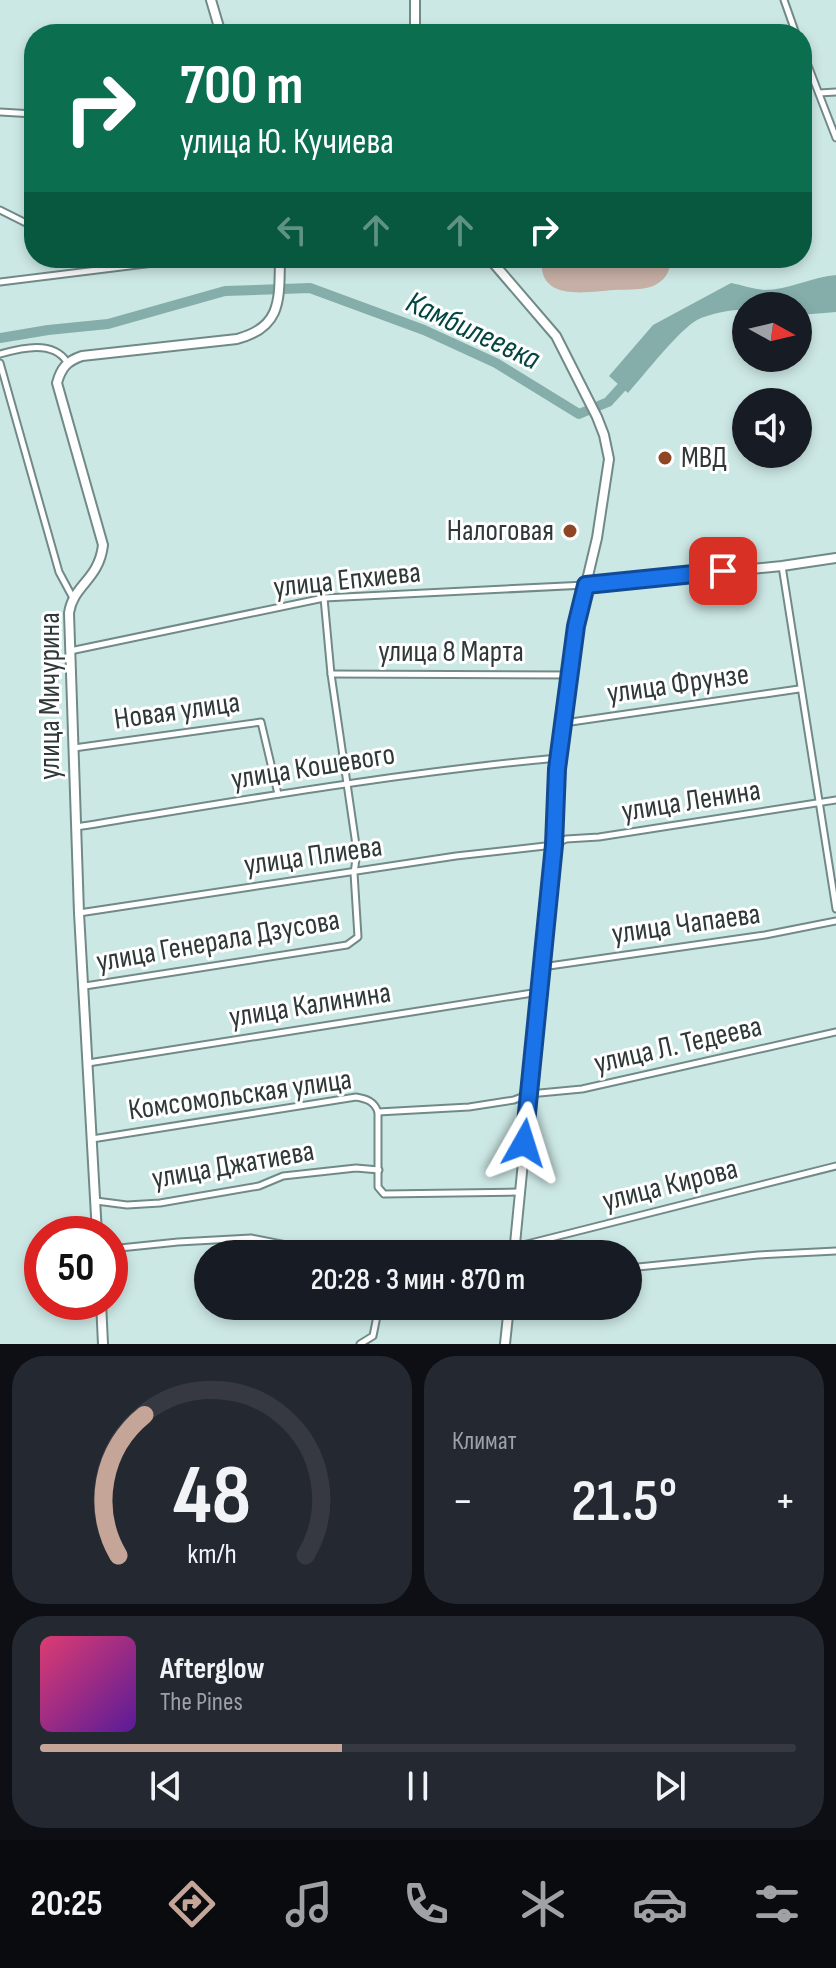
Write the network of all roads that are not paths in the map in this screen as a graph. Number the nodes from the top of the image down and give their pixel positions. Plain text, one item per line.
1 (211, 0) edge
2 (415, 0) edge
3 (784, 0) edge
4 (218, 24) edge
5 (415, 24) edge
6 (792, 24) edge
7 (812, 75) edge
8 (836, 92) edge
9 (819, 93) junction
10 (0, 112) edge
11 (24, 113) edge
12 (836, 138) edge
13 (0, 210) edge
14 (24, 222) edge
15 (113, 268) edge
16 (280, 268) edge
17 (498, 268) edge
18 (0, 282) edge
19 (0, 354) edge
20 (67, 362) junction
21 (0, 363) edge
22 (836, 558) edge
23 (782, 566) junction
24 (586, 585) junction
25 (73, 598) junction
26 (324, 598) junction
27 (69, 651) junction
28 (331, 674) junction
29 (570, 675) junction
30 (799, 689) junction
31 (564, 723) junction
32 (73, 748) junction
33 (558, 758) junction
34 (348, 782) junction
35 (278, 794) junction
36 (836, 800) edge
37 (818, 803) junction
38 (76, 827) junction
39 (554, 845) junction
40 (354, 873) junction
41 (836, 909) edge
42 (79, 913) junction
43 (836, 921) edge
44 (542, 967) junction
45 (85, 986) junction
46 (539, 992) junction
47 (836, 1032) edge
48 (88, 1063) junction
49 (529, 1094) junction
50 (378, 1112) junction
51 (92, 1139) junction
52 (836, 1166) edge
53 (379, 1170) junction
54 (519, 1192) junction
55 (96, 1201) junction
56 (96, 1216) edge
57 (225, 1240) edge
58 (261, 1240) edge
59 (515, 1240) edge
60 (556, 1240) edge
61 (194, 1242) edge
62 (128, 1248) edge
63 (836, 1251) edge
64 (642, 1266) edge
65 (102, 1320) edge
66 (376, 1320) edge
67 (508, 1320) edge
68 (103, 1344) edge
69 (360, 1344) edge
70 (505, 1344) edge

1 - 4 street
2 - 5 street
3 - 6 street
7 - 9 street
8 - 9 street
9 - 12 street
10 - 11 street
13 - 14 street
15 - 18 street
16 - 20 street
17 - 24 street
19 - 20 street
20 - 25 street, улица Мичурина
21 - 25 street
22 - 23 street
23 - 24 street
23 - 30 street
24 - 26 street, улица Епхиева
24 - 29 street
25 - 27 street, улица Мичурина
26 - 27 street, улица Епхиева
26 - 28 street
27 - 32 street, улица Мичурина
28 - 29 street, улица 8 Марта
28 - 34 street
29 - 31 street
30 - 31 street, улица Фрунзе
30 - 37 street
31 - 33 street
32 - 35 street, Новая улица
32 - 38 street, улица Мичурина
33 - 34 street, улица Кошевого
33 - 39 street
34 - 35 street, улица Кошевого
34 - 40 street
35 - 38 street, улица Кошевого
36 - 37 street, улица Ленина
37 - 39 street, улица Ленина
37 - 41 street
38 - 42 street, улица Мичурина
39 - 40 street, улица Плиева
39 - 44 street
40 - 42 street, улица Плиева
40 - 45 street, улица Генерала Дзусова
42 - 45 street, улица Мичурина
43 - 44 street, улица Чапаева
44 - 46 street
45 - 48 street, улица Мичурина
46 - 48 street, улица Калинина
46 - 49 street
47 - 49 street, улица Л. Тедеева
48 - 51 street, улица Мичурина
49 - 50 street, Комсомольская улица
49 - 54 street
50 - 51 street, Комсомольская улица
50 - 53 street
51 - 55 street, улица Мичурина
52 - 60 street, улица Кирова
53 - 54 street
53 - 55 street, улица Джатиева
54 - 59 street
55 - 56 street, улица Мичурина
57 - 58 street
61 - 62 street
63 - 64 street
65 - 68 street
66 - 69 street
67 - 70 street

